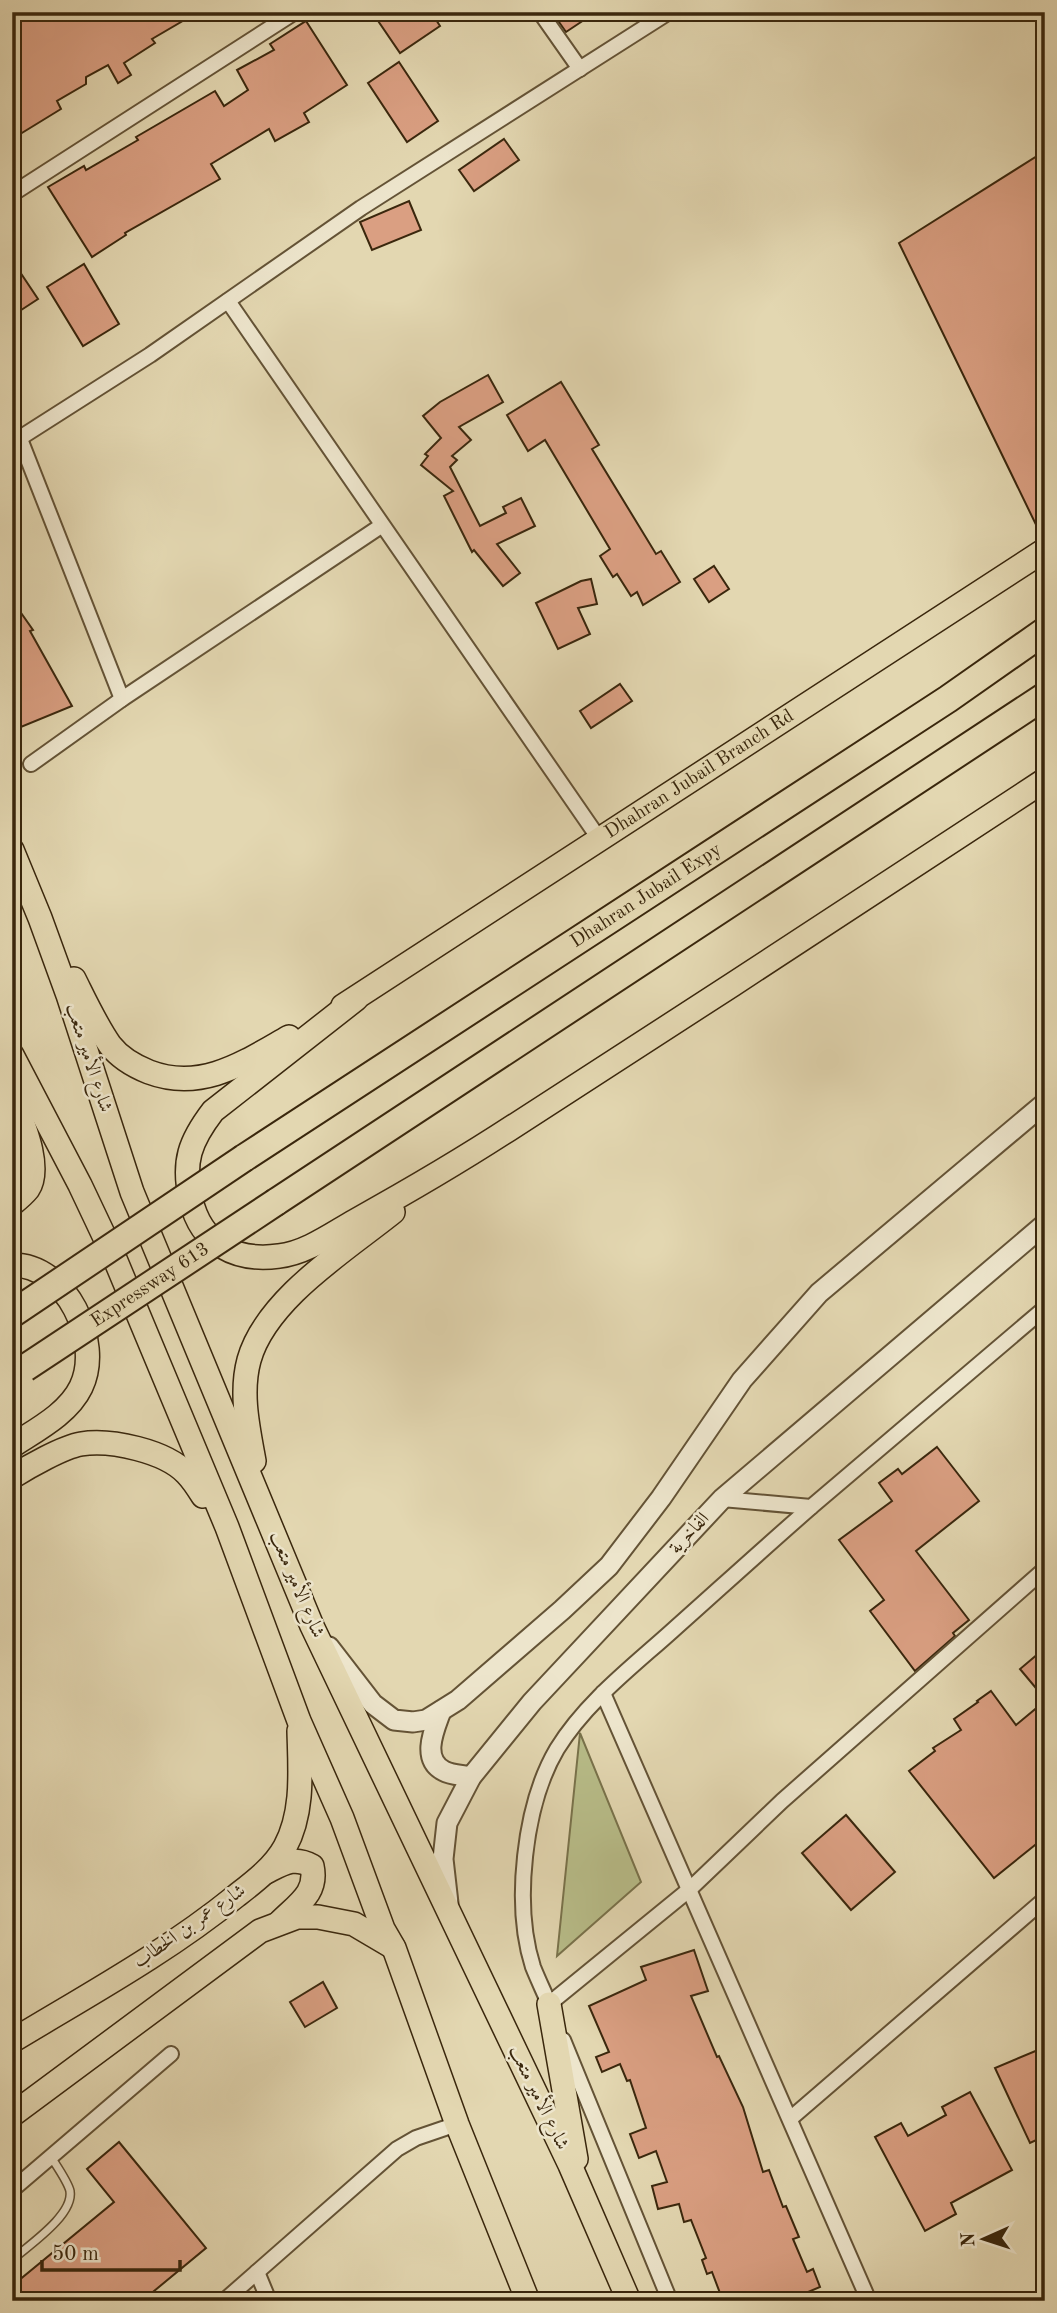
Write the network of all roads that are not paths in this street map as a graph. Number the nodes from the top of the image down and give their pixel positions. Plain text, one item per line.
1 (295, 12) edge
2 (540, 12) edge
3 (669, 12) edge
4 (580, 69) junction
5 (12, 194) edge
6 (228, 301) junction
7 (16, 441) edge
8 (381, 526) junction
9 (1045, 550) edge
10 (1045, 631) edge
11 (1045, 696) edge
12 (122, 699) junction
13 (31, 764) dead end
14 (1045, 780) edge
15 (600, 840) junction
16 (12, 850) edge
17 (40, 918) junction
18 (356, 999) junction
19 (12, 1055) edge
20 (12, 1094) edge
21 (1045, 1103) edge
22 (445, 1171) junction
23 (12, 1204) edge
24 (1045, 1224) edge
25 (12, 1265) edge
26 (1045, 1308) edge
27 (12, 1314) edge
28 (19, 1372) edge
29 (12, 1446) edge
30 (12, 1477) edge
31 (722, 1499) junction
32 (263, 1505) junction
33 (811, 1507) junction
34 (227, 1527) junction
35 (1045, 1569) edge
36 (312, 1626) junction
37 (603, 1693) junction
38 (441, 1711) junction
39 (299, 1721) junction
40 (471, 1777) junction
41 (264, 1873) junction
42 (690, 1889) junction
43 (1045, 1899) edge
44 (449, 1914) junction
45 (280, 1922) junction
46 (394, 1948) junction
47 (549, 2004) junction
48 (12, 2041) edge
49 (171, 2054) dead end
50 (12, 2115) edge
51 (790, 2119) junction
52 (457, 2124) junction
53 (51, 2157) junction
54 (12, 2190) edge
55 (582, 2193) junction
56 (12, 2260) edge
57 (257, 2272) junction
58 (224, 2301) edge
59 (269, 2301) edge
60 (528, 2301) edge
61 (629, 2301) edge
62 (670, 2301) edge
63 (869, 2301) edge

1 - 5 street
2 - 4 street
3 - 4 street
4 - 6 street
6 - 7 street
6 - 8 street
7 - 12 street
8 - 12 street
8 - 15 street
9 - 15 main road, Dhahran Jubail Branch Rd
10 - 27 highway, Dhahran Jubail Expy, bridge
11 - 28 highway, Expressway 613, bridge
12 - 13 street
14 - 22 main road
15 - 18 main road, Dhahran Jubail Branch Rd
16 - 17 main road, شارع الأمير متعب
17 - 18 main road
17 - 32 main road, شارع الأمير متعب
18 - 22 main road
19 - 34 main road
20 - 23 main road
21 - 38 street
22 - 32 main road
24 - 31 street, الفاخرية
25 - 29 main road
26 - 33 street
30 - 34 main road
31 - 33 street
31 - 40 street, الفاخرية
32 - 36 main road, شارع الأمير متعب
33 - 37 street
34 - 39 main road
35 - 42 street
36 - 38 street
36 - 44 main road, شارع الأمير متعب
37 - 42 street
37 - 47 street
38 - 40 street
39 - 41 main road, شارع عمر بن الخطاب
39 - 46 main road
40 - 44 street, الفاخرية
41 - 45 main road
41 - 48 main road, شارع عمر بن الخطاب
42 - 47 street
42 - 51 street
43 - 51 street
44 - 55 main road, شارع الأمير متعب
45 - 46 main road
45 - 50 main road
46 - 52 main road
47 - 55 main road
47 - 62 street
49 - 53 street
51 - 63 street
52 - 57 street
52 - 60 main road
53 - 54 street
53 - 56 lane
55 - 61 main road, شارع الأمير متعب
57 - 58 street
57 - 59 street

